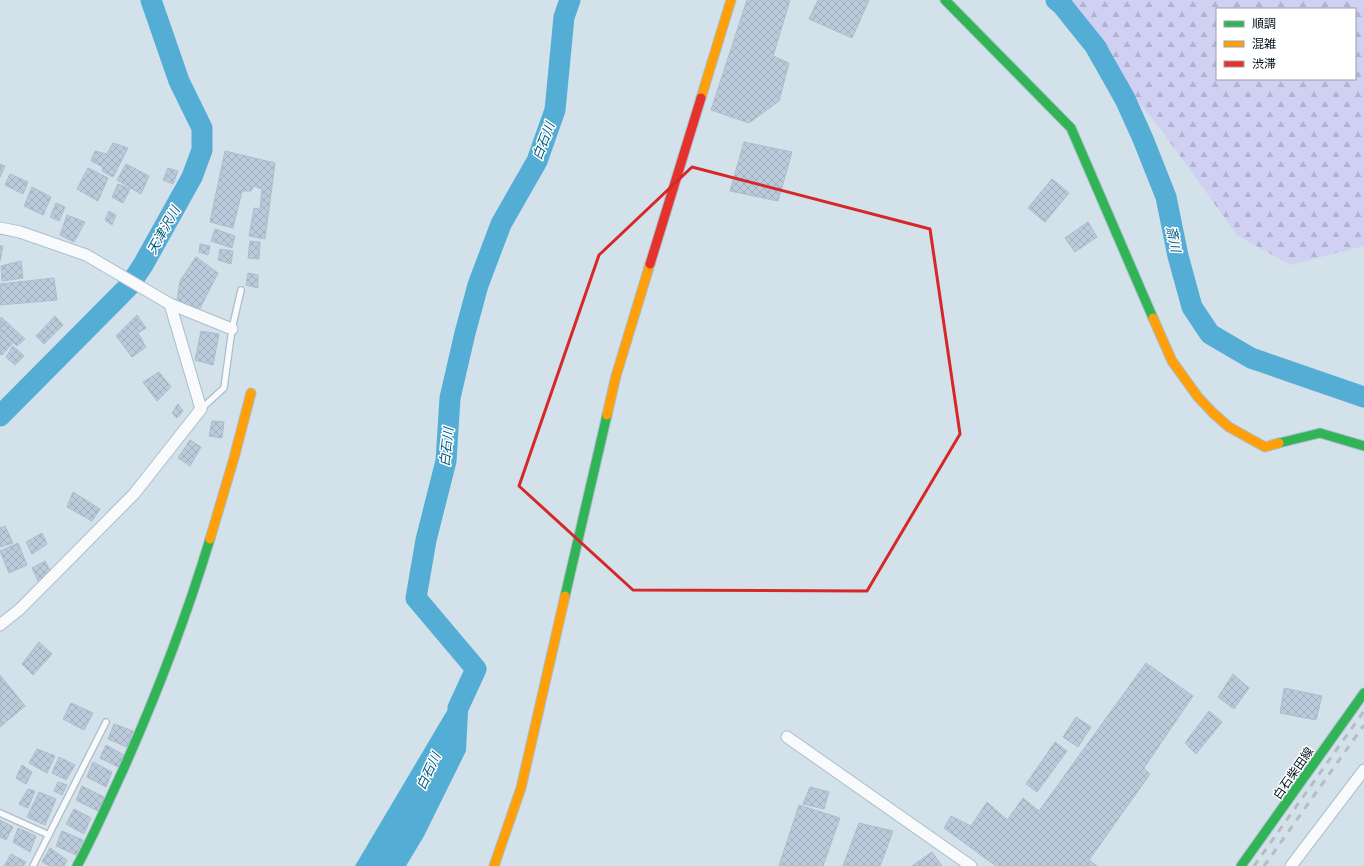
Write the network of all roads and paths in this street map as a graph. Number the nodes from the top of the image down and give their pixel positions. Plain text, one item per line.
1 (731, 0) edge
2 (945, 0) edge
3 (0, 228) edge
4 (241, 290) dead end
5 (170, 304) junction
6 (232, 329) junction
7 (251, 393) dead end
8 (201, 409) junction
9 (1364, 446) edge
10 (0, 625) edge
11 (1364, 693) edge
12 (106, 722) dead end
13 (787, 738) dead end
14 (1364, 770) edge
15 (0, 813) edge
16 (48, 835) junction
17 (33, 866) edge
18 (77, 866) edge
19 (494, 866) edge
20 (971, 866) edge
21 (1241, 866) edge
22 (1291, 866) edge

1 - 19 street
2 - 9 street
3 - 5 street
4 - 6 lane
5 - 6 street
5 - 8 street
6 - 8 lane
7 - 18 street
8 - 10 street
11 - 21 street, 白石柴田線
12 - 16 lane
13 - 20 street
14 - 22 street
15 - 16 lane
16 - 17 lane

